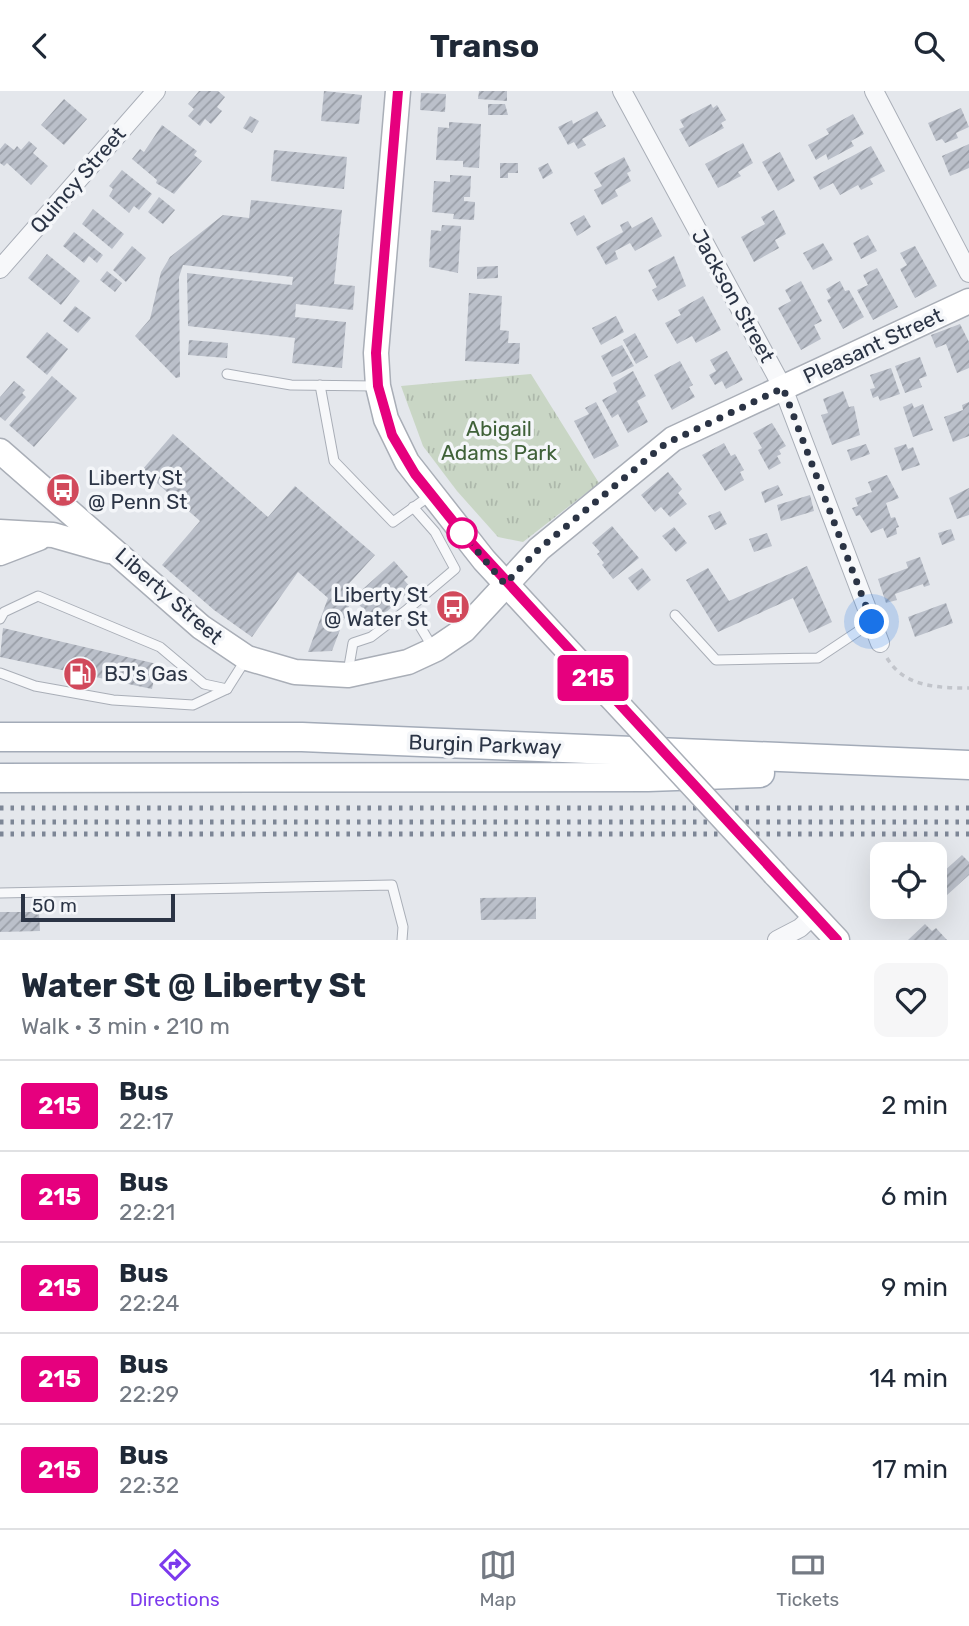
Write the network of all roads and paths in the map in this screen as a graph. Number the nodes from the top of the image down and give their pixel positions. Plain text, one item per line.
1 (156, 91) edge
2 (398, 91) edge
3 (622, 91) edge
4 (874, 91) edge
5 (0, 269) edge
6 (969, 272) edge
7 (969, 301) edge
8 (227, 374) dead end
9 (320, 385) junction
10 (378, 386) junction
11 (783, 388) junction
12 (0, 451) edge
13 (422, 501) junction
14 (0, 532) edge
15 (53, 535) junction
16 (0, 552) edge
17 (131, 564) junction
18 (505, 584) junction
19 (409, 608) junction
20 (675, 615) dead end
21 (0, 619) edge
22 (872, 622) junction
23 (880, 643) joint
24 (434, 650) junction
25 (247, 658) junction
26 (0, 673) edge
27 (348, 675) junction
28 (969, 688) edge
29 (227, 689) junction
30 (0, 720) edge
31 (0, 737) edge
32 (86, 737) junction
33 (969, 766) edge
34 (0, 778) edge
35 (0, 893) edge
36 (814, 915) junction
37 (402, 940) edge
38 (777, 940) edge
39 (837, 940) edge

1 - 5 street, Quincy Street
2 - 10 main road
3 - 11 street, Jackson Street
4 - 6 street
7 - 11 main road, Pleasant Street
8 - 9 lane
9 - 10 lane
9 - 13 lane
10 - 13 main road
11 - 18 main road, Pleasant Street
11 - 22 street, Jackson Street
12 - 17 main road, Liberty Street
13 - 18 main road
13 - 19 lane
14 - 15 main road
15 - 16 main road
15 - 17 main road
17 - 25 main road, Liberty Street
18 - 24 main road, Liberty Street
18 - 36 main road, bridge
19 - 24 lane
19 - 27 lane
20 - 22 lane
21 - 29 lane
22 - 23 street, Jackson Street
23 - 28 path
24 - 27 main road, Liberty Street
25 - 27 main road, Liberty Street
25 - 29 lane
26 - 29 lane
30 - 32 main road
31 - 32 main road, Burgin Parkway
32 - 33 main road, Burgin Parkway
33 - 34 main road, Burgin Parkway
35 - 37 lane
36 - 38 street
36 - 39 main road

